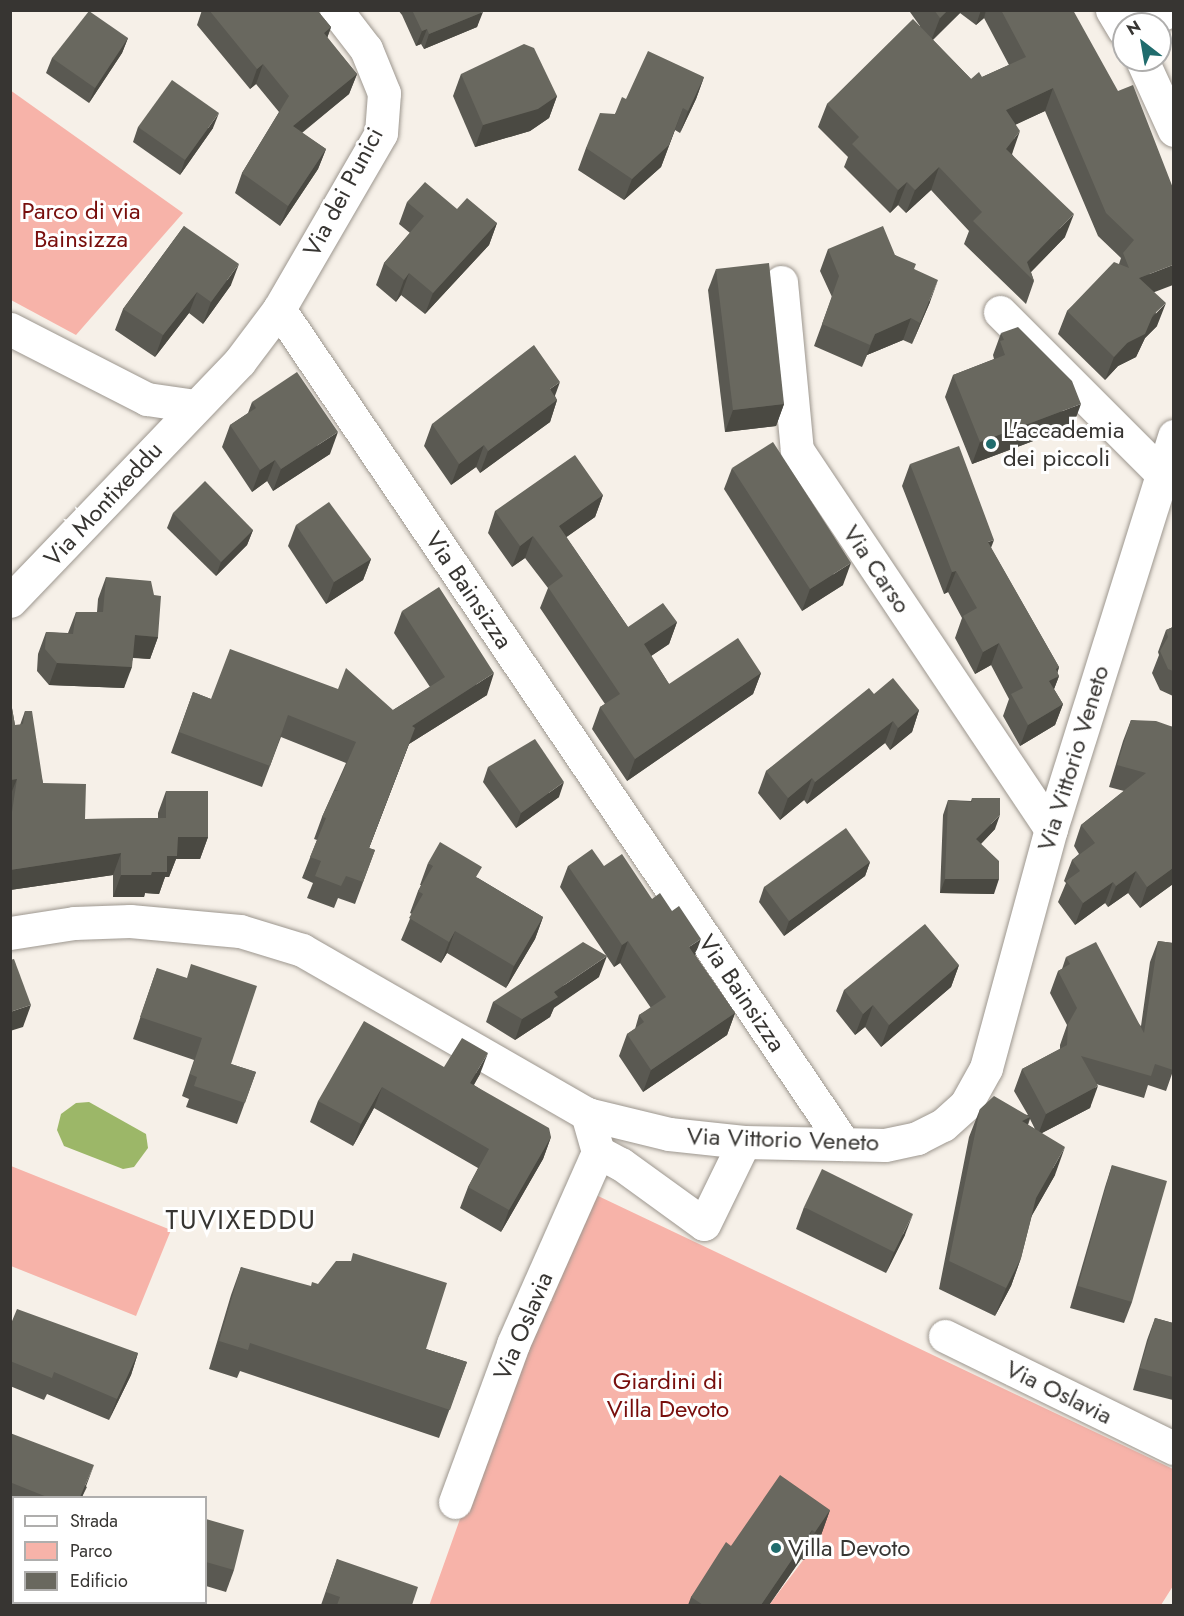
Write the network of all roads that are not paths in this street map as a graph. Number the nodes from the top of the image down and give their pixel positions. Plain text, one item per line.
1 (336, 10) edge
2 (1147, 72) edge
3 (1173, 130) edge
4 (781, 282) dead end
5 (279, 309) junction
6 (1000, 312) dead end
7 (10, 329) edge
8 (195, 406) junction
9 (1173, 436) edge
10 (1162, 474) junction
11 (10, 602) edge
12 (1051, 829) junction
13 (10, 933) edge
14 (587, 1114) junction
15 (744, 1142) junction
16 (844, 1144) junction
17 (598, 1152) junction
18 (945, 1336) dead end
19 (1173, 1448) edge
20 (455, 1502) dead end

1 - 5 street, Via dei Punici
2 - 3 street
4 - 12 street, Via Carso
5 - 8 street
5 - 16 street, Via Bainsizza
6 - 10 street
7 - 8 street
8 - 11 street, Via Montixeddu
9 - 10 street, Via Vittorio Veneto
10 - 12 street, Via Vittorio Veneto
12 - 16 street, Via Vittorio Veneto
13 - 14 street, Via Vittorio Veneto
14 - 15 street, Via Vittorio Veneto
14 - 17 street
15 - 16 street, Via Vittorio Veneto
15 - 17 street
17 - 20 street, Via Oslavia
18 - 19 street, Via Oslavia

